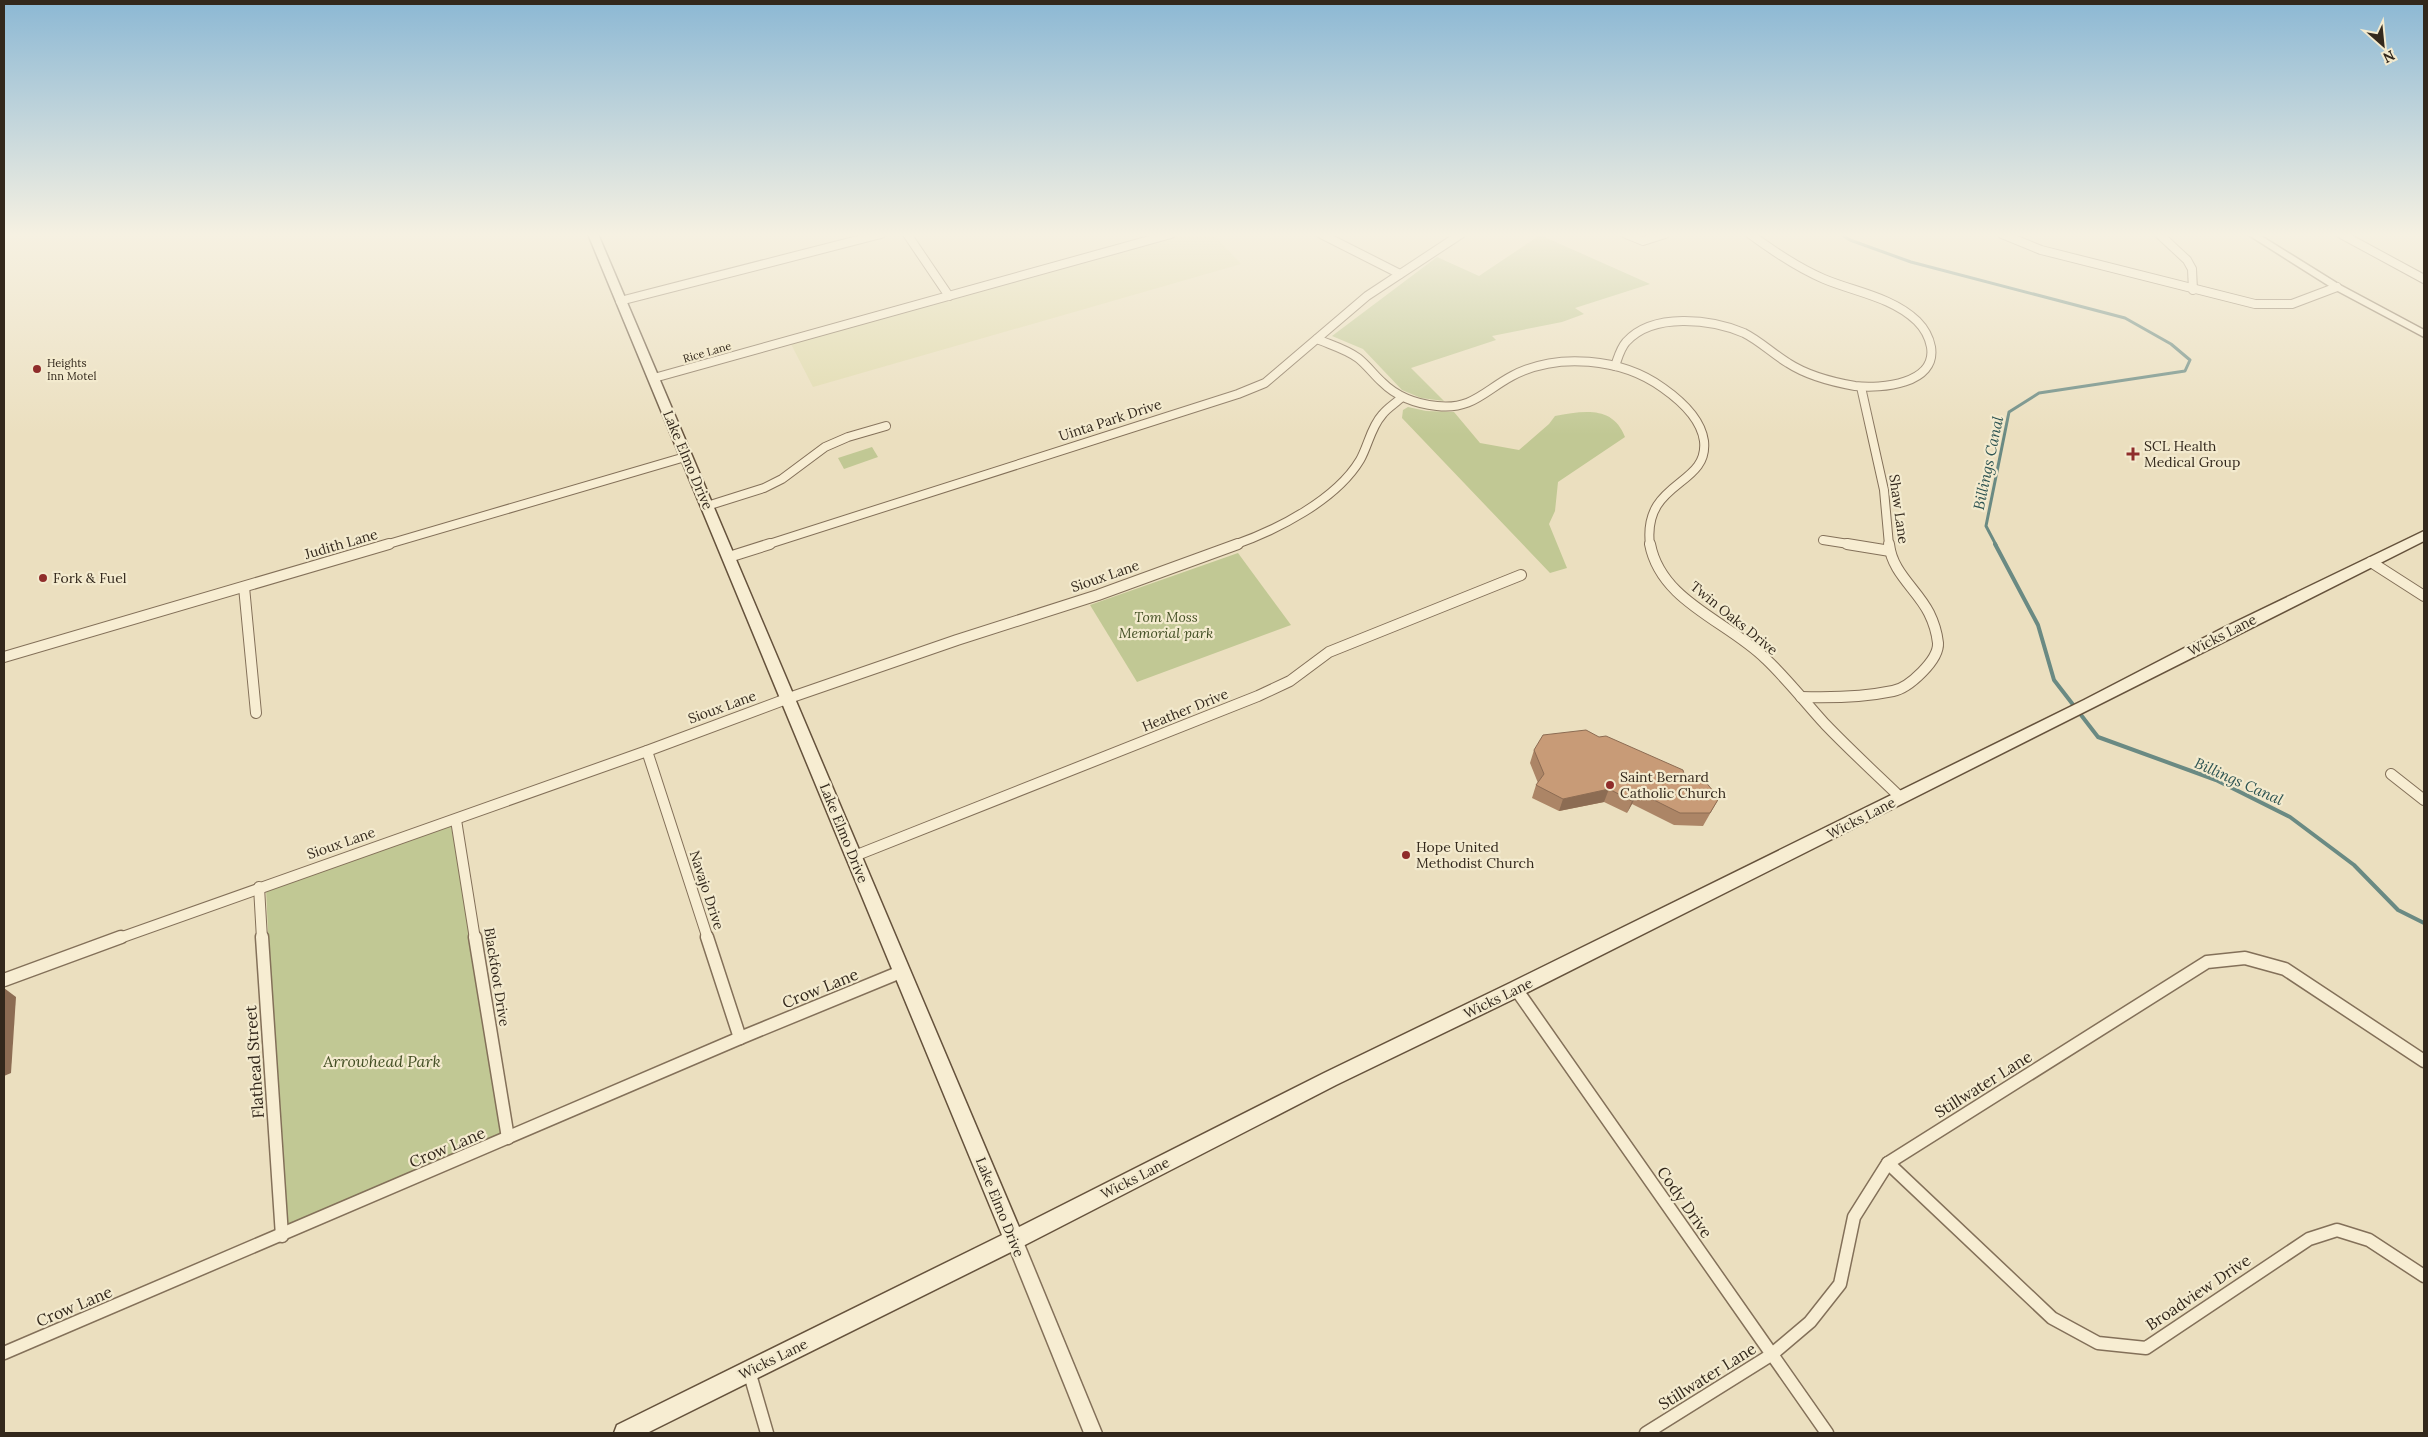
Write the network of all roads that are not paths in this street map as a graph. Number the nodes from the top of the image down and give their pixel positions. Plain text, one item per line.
1 (620, 301) edge
2 (931, 301) edge
3 (1361, 301) edge
4 (1884, 301) edge
5 (2243, 301) edge
6 (2300, 301) edge
7 (2363, 301) edge
8 (2424, 334) edge
9 (1317, 339) junction
10 (1615, 366) junction
11 (654, 378) junction
12 (1861, 387) junction
13 (1402, 397) junction
14 (886, 426) dead end
15 (685, 457) junction
16 (707, 506) junction
17 (2424, 536) edge
18 (1823, 540) dead end
19 (1890, 551) junction
20 (729, 557) junction
21 (2371, 562) junction
22 (1521, 575) dead end
23 (244, 587) junction
24 (2424, 596) edge
25 (4, 657) edge
26 (1801, 697) junction
27 (789, 698) junction
28 (256, 713) dead end
29 (647, 751) junction
30 (2391, 774) dead end
31 (1901, 798) junction
32 (2424, 800) edge
33 (456, 820) junction
34 (852, 857) junction
35 (259, 887) junction
36 (903, 971) junction
37 (4, 980) edge
38 (1516, 989) junction
39 (740, 1038) junction
40 (2424, 1061) edge
41 (508, 1138) junction
42 (1888, 1163) junction
43 (282, 1236) junction
44 (1014, 1240) junction
45 (2424, 1276) edge
46 (4, 1353) edge
47 (1771, 1355) junction
48 (749, 1371) junction
49 (625, 1433) edge
50 (767, 1433) edge
51 (1093, 1433) edge
52 (1646, 1433) edge
53 (1827, 1433) edge

1 - 11 main road, Lake Elmo Drive
2 - 11 street, Rice Lane
3 - 9 street, Uinta Park Drive
4 - 12 street
5 - 6 street
7 - 8 street
9 - 13 street, Twin Oaks Drive
9 - 20 street, Uinta Park Drive
10 - 12 street
10 - 13 street, Twin Oaks Drive
10 - 26 street, Twin Oaks Drive
11 - 15 main road, Lake Elmo Drive
12 - 19 street, Shaw Lane
13 - 27 street, Sioux Lane
14 - 16 street
15 - 16 main road, Lake Elmo Drive
15 - 23 street, Judith Lane
16 - 20 main road, Lake Elmo Drive
17 - 21 main road, Wicks Lane
18 - 19 street
19 - 26 street, Shaw Lane
20 - 27 main road, Lake Elmo Drive
21 - 24 street
21 - 31 main road, Wicks Lane
22 - 34 street, Heather Drive
23 - 25 street, Judith Lane
23 - 28 street
26 - 31 street, Twin Oaks Drive
27 - 29 street, Sioux Lane
27 - 34 main road, Lake Elmo Drive
29 - 33 street, Sioux Lane
29 - 39 street, Navajo Drive
30 - 32 street
31 - 38 main road, Wicks Lane
33 - 35 street, Sioux Lane
33 - 41 street, Blackfoot Drive
34 - 36 main road, Lake Elmo Drive
35 - 37 street, Sioux Lane
35 - 43 street, Flathead Street
36 - 39 street, Crow Lane
36 - 44 main road, Lake Elmo Drive
38 - 44 main road, Wicks Lane
38 - 47 street, Cody Drive
39 - 41 street, Crow Lane
40 - 42 street, Stillwater Lane
41 - 43 street, Crow Lane
42 - 45 street, Broadview Drive
42 - 47 street, Stillwater Lane
43 - 46 street, Crow Lane
44 - 48 main road, Wicks Lane
44 - 51 street, Lake Elmo Drive
47 - 52 street, Stillwater Lane
47 - 53 street, Cody Drive
48 - 49 main road, Wicks Lane
48 - 50 street

